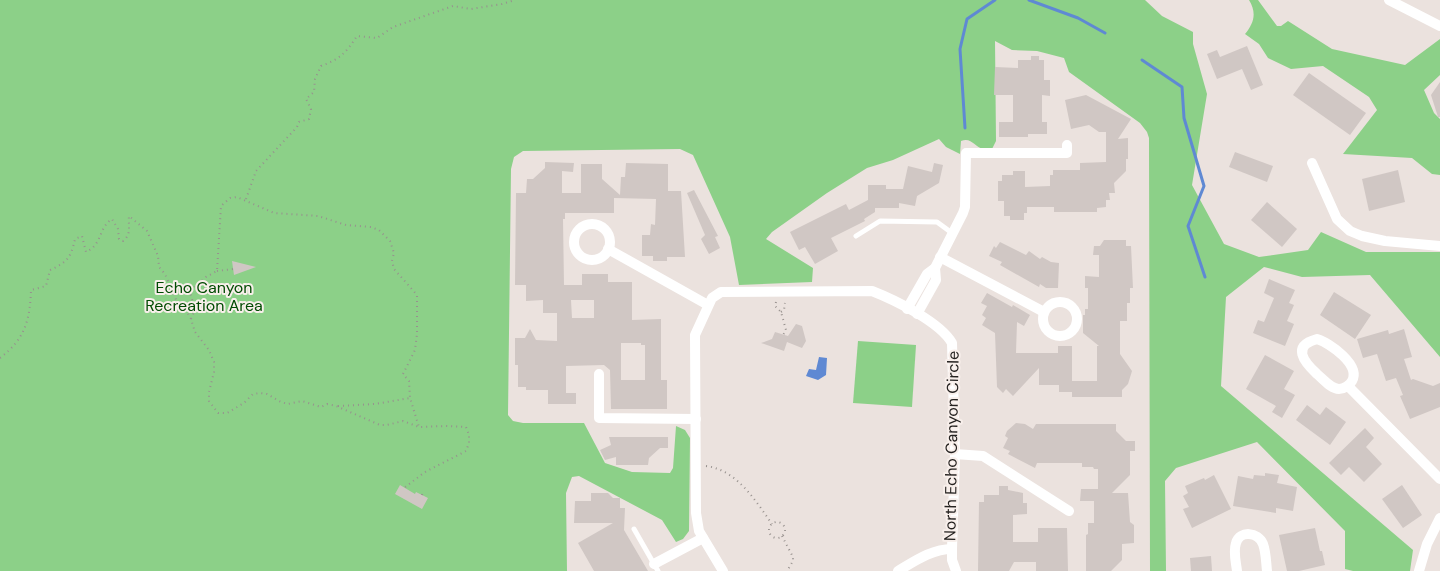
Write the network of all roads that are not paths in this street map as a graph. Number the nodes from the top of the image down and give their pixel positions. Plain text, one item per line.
1 (1389, 0) edge
2 (1440, 26) edge
3 (1067, 145) dead end
4 (1312, 163) dead end
5 (952, 233) junction
6 (856, 236) dead end
7 (1440, 246) edge
8 (608, 249) dead end
9 (940, 257) junction
10 (935, 268) junction
11 (708, 305) junction
12 (908, 309) junction
13 (1044, 312) dead end
14 (917, 314) junction
15 (599, 374) dead end
16 (1348, 386) junction
17 (696, 419) junction
18 (955, 454) junction
19 (1440, 478) edge
20 (1069, 511) dead end
21 (1440, 518) edge
22 (634, 529) dead end
23 (703, 538) junction
24 (952, 549) junction
25 (656, 567) edge
26 (723, 571) edge
27 (898, 571) edge
28 (956, 571) edge
29 (1237, 571) edge
30 (1267, 571) edge
31 (1419, 571) edge

1 - 2 street
3 - 5 street
4 - 7 street
5 - 6 lane
5 - 9 street
8 - 11 street
9 - 10 street
9 - 13 street
10 - 12 street
10 - 14 street
11 - 12 street, North Echo Canyon Circle
11 - 17 street
12 - 14 street, North Echo Canyon Circle
14 - 18 street, North Echo Canyon Circle
15 - 17 street
16 - 16 street
16 - 19 street
17 - 23 street
18 - 20 street
18 - 24 street, North Echo Canyon Circle
21 - 31 street
22 - 25 lane
23 - 25 street
23 - 26 street
24 - 27 street, North Echo Canyon Circle
24 - 28 street
29 - 30 street

